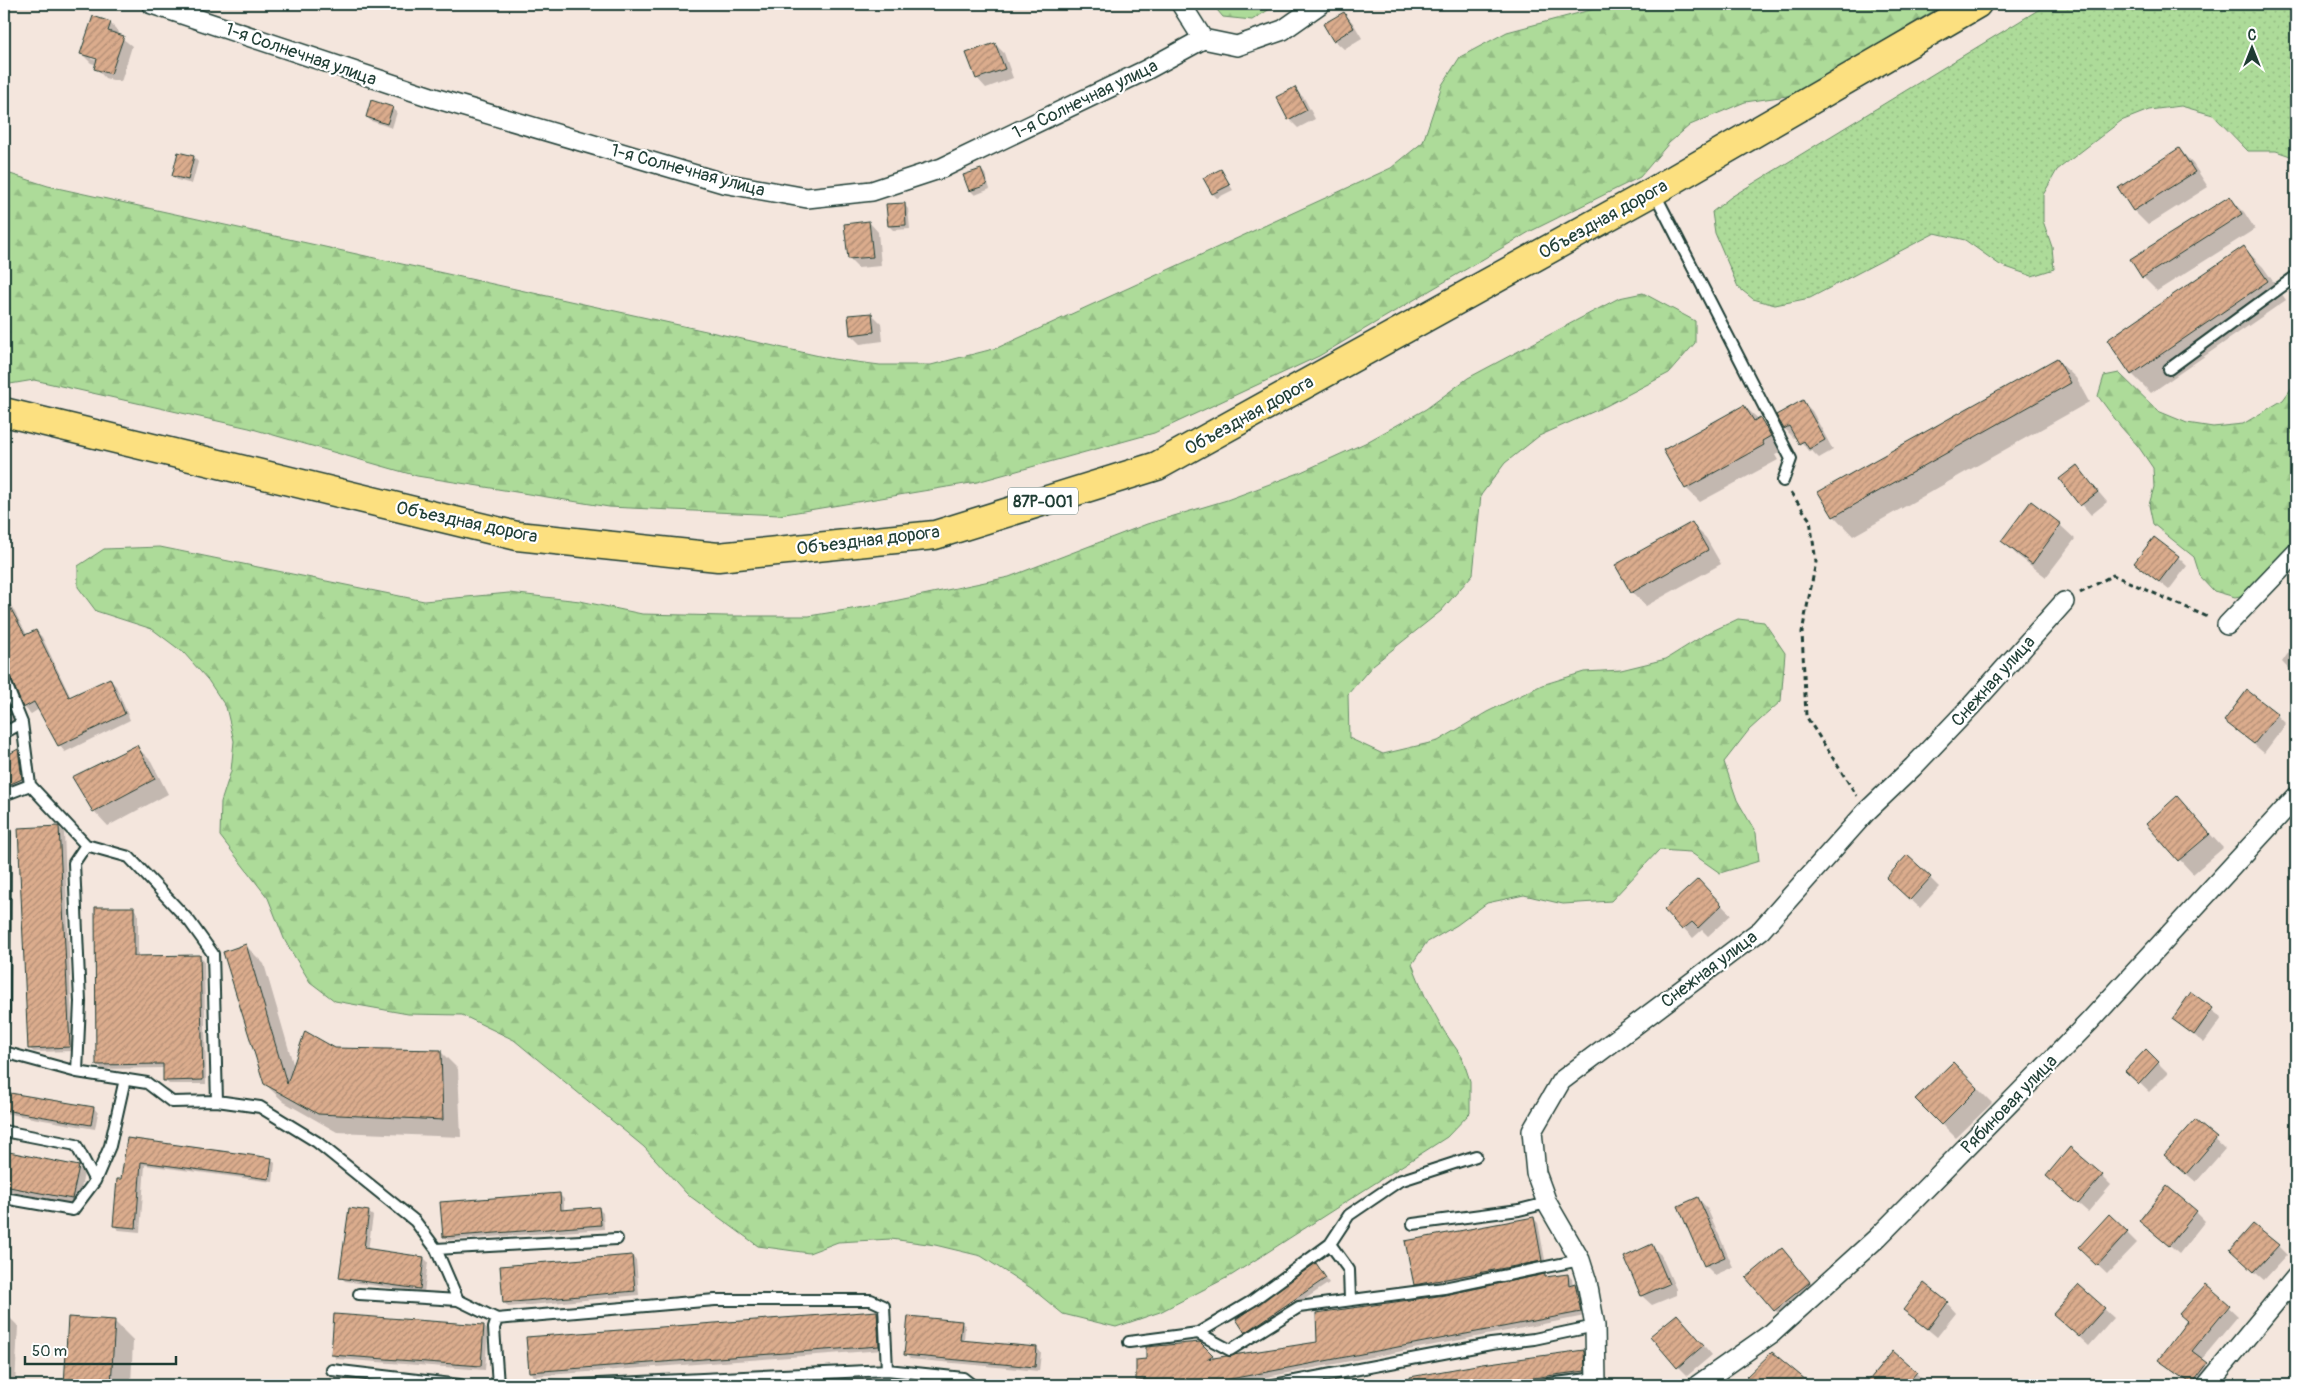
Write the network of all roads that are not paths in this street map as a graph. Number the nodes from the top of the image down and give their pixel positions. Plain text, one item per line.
1 (152, 4) edge
2 (1180, 4) edge
3 (1320, 4) edge
4 (1977, 4) edge
5 (1203, 39) junction
6 (1654, 191) junction
7 (2296, 276) edge
8 (2169, 369) dead end
9 (4, 412) edge
10 (1783, 481) road end
11 (2296, 553) edge
12 (2064, 602) road end
13 (2227, 625) road end
14 (4, 679) edge
15 (22, 723) junction
16 (4, 733) edge
17 (30, 786) junction
18 (4, 795) edge
19 (2296, 797) edge
20 (5, 832) dead end
21 (86, 845) junction
22 (4, 1019) edge
23 (4, 1052) edge
24 (77, 1072) junction
25 (125, 1079) junction
26 (218, 1101) junction
27 (4, 1131) edge
28 (1476, 1156) dead end
29 (95, 1181) junction
30 (4, 1198) edge
31 (1547, 1203) junction
32 (1413, 1224) dead end
33 (617, 1238) dead end
34 (1330, 1244) junction
35 (436, 1249) junction
36 (1580, 1260) junction
37 (2296, 1277) edge
38 (359, 1294) dead end
39 (458, 1300) junction
40 (1350, 1300) junction
41 (497, 1319) junction
42 (1595, 1326) junction
43 (1198, 1333) junction
44 (1129, 1342) dead end
45 (332, 1370) dead end
46 (887, 1370) junction
47 (1596, 1382) edge
48 (643, 1384) edge
49 (460, 1385) edge
50 (498, 1385) edge
51 (577, 1385) edge
52 (587, 1385) edge
53 (972, 1385) edge
54 (1274, 1385) edge
55 (1540, 1385) edge
56 (1698, 1385) edge
57 (2207, 1385) edge

1 - 5 street, 1-я Солнечная улица
2 - 5 street
3 - 5 street
4 - 6 main road, Объездная дорога / 87Р-001
6 - 9 main road, Объездная дорога / 87Р-001
6 - 10 lane
7 - 8 lane
11 - 13 street
12 - 31 street, Снежная улица
14 - 15 lane
15 - 16 lane
15 - 17 lane
17 - 18 lane
17 - 21 lane
19 - 56 street, Рябиновая улица
20 - 22 lane
21 - 24 lane
21 - 26 lane
23 - 24 lane
24 - 25 lane
25 - 26 lane
25 - 29 lane
26 - 35 lane
27 - 29 lane
28 - 34 lane
29 - 30 lane
31 - 32 lane
31 - 36 street, Снежная улица
33 - 35 lane
34 - 40 lane
34 - 43 lane
35 - 39 lane
36 - 40 lane
36 - 42 street, Снежная улица
37 - 57 street
38 - 39 lane
39 - 41 lane
40 - 43 lane
41 - 46 lane
41 - 50 lane
42 - 47 street, Снежная улица
42 - 54 lane
43 - 44 lane
45 - 49 lane
46 - 48 lane
46 - 53 lane
47 - 55 lane
48 - 52 lane
51 - 52 lane

